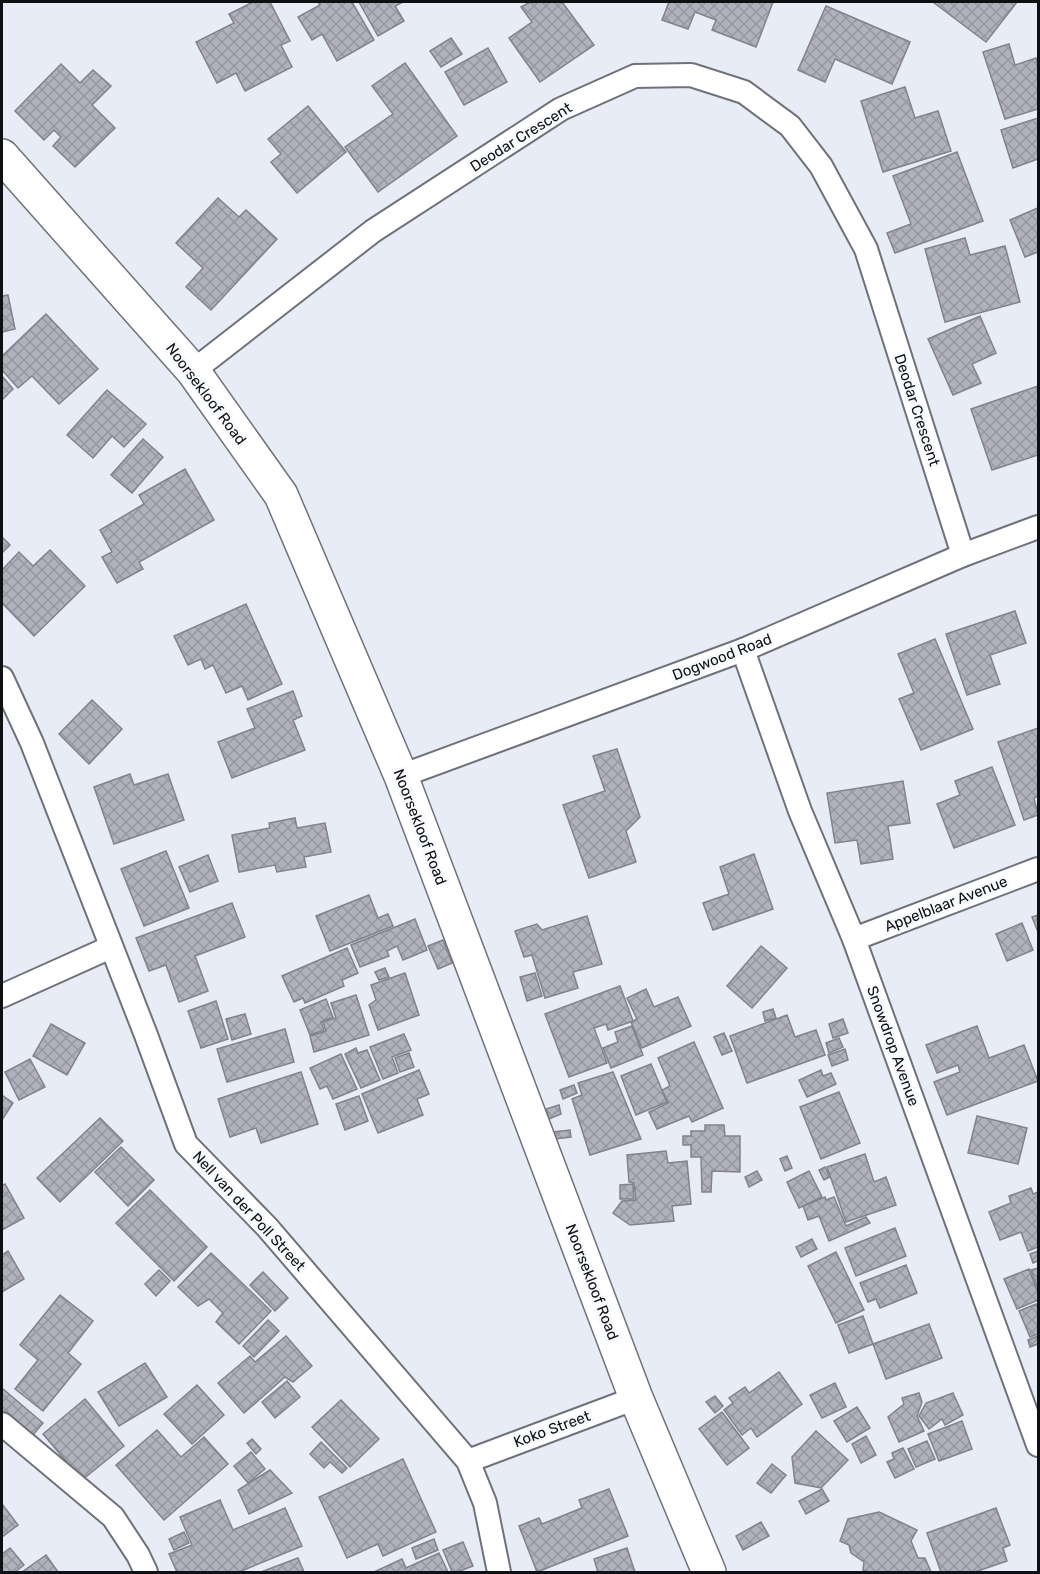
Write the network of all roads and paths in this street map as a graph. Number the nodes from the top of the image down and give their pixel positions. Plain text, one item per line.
1 (2, 156) edge
2 (193, 371) junction
3 (1038, 527) edge
4 (963, 555) junction
5 (743, 650) junction
6 (2, 678) edge
7 (401, 776) junction
8 (1038, 869) edge
9 (854, 939) junction
10 (111, 947) junction
11 (2, 996) edge
12 (636, 1398) junction
13 (2, 1424) edge
14 (1038, 1445) edge
15 (468, 1461) junction
16 (146, 1572) edge
17 (499, 1572) edge
18 (709, 1572) edge

1 - 2 street, Noorsekloof Road
2 - 4 street, Deodar Crescent
2 - 7 street, Noorsekloof Road
3 - 4 street, Dogwood Road
4 - 5 street, Dogwood Road
5 - 7 street, Dogwood Road
5 - 9 street, Snowdrop Avenue
6 - 10 street, Nell van der Poll Street
7 - 12 street, Noorsekloof Road
8 - 9 street, Appelblaar Avenue
9 - 14 street, Snowdrop Avenue
10 - 11 street
10 - 15 street, Nell van der Poll Street
12 - 15 street, Koko Street
12 - 18 street, Noorsekloof Road
13 - 16 street
15 - 17 street, Nell van der Poll Street

